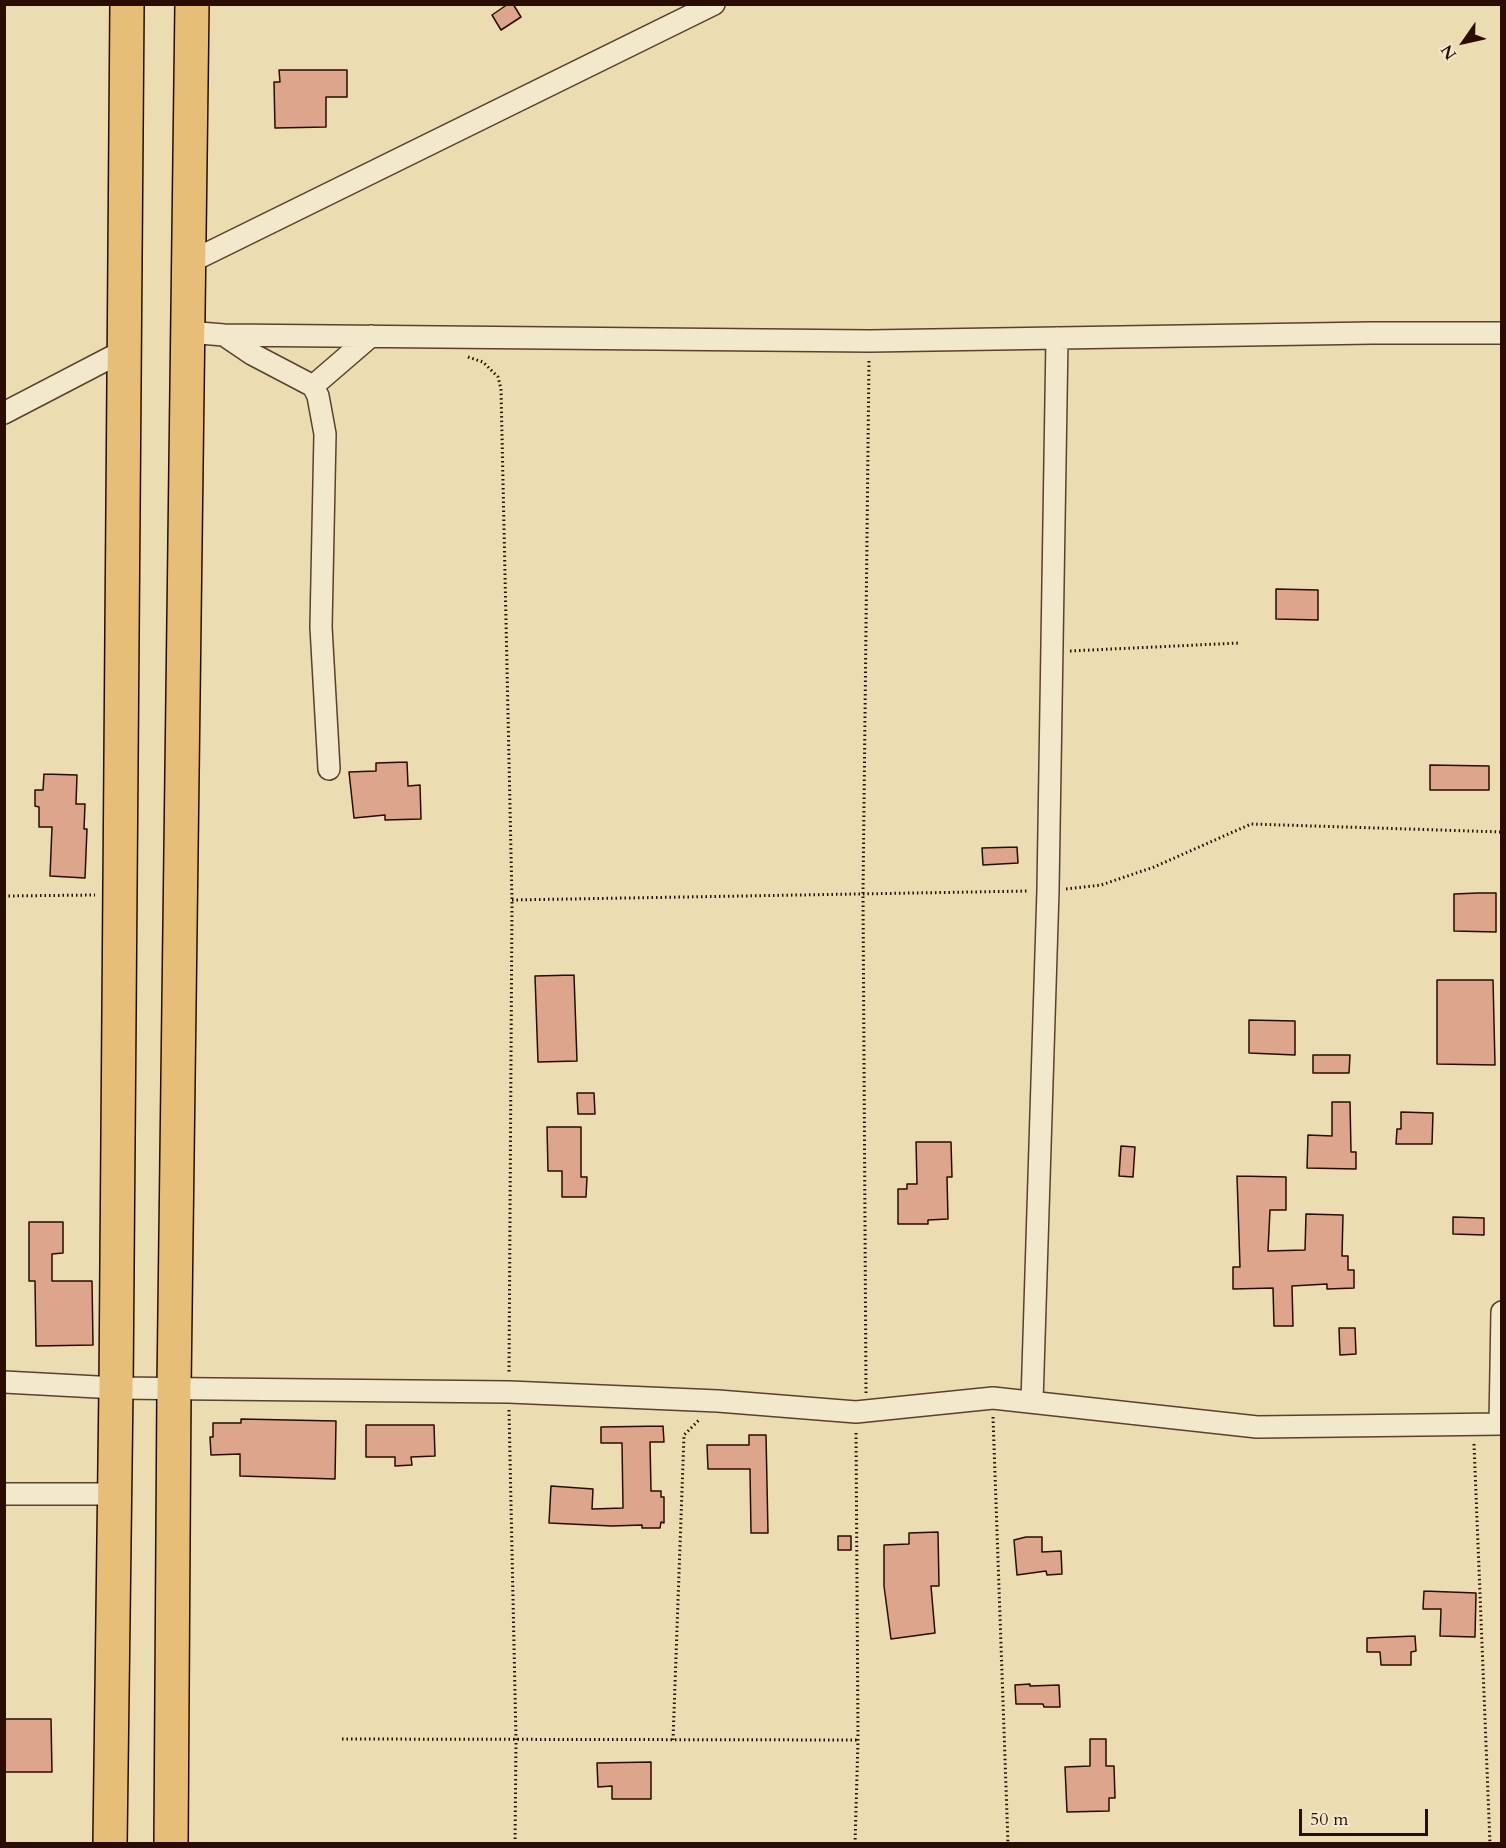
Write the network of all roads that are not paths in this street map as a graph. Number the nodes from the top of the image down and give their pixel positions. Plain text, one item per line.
1 (127, 4) edge
2 (192, 4) edge
3 (714, 4) edge
4 (188, 263) junction
5 (187, 332) junction
6 (1502, 333) edge
7 (224, 335) junction
8 (371, 336) junction
9 (1057, 338) junction
10 (125, 350) junction
11 (313, 386) junction
12 (4, 413) edge
13 (329, 769) dead end
14 (1502, 1312) edge
15 (4, 1382) edge
16 (116, 1388) junction
17 (174, 1388) junction
18 (1032, 1402) junction
19 (1501, 1424) edge
20 (4, 1494) edge
21 (114, 1494) junction
22 (110, 1844) edge
23 (171, 1844) edge

1 - 10 highway
2 - 4 highway
3 - 4 street
4 - 5 highway
5 - 7 street
5 - 17 highway
6 - 9 street
7 - 8 street
7 - 11 street
8 - 9 street
8 - 11 street
9 - 18 street
10 - 12 street
10 - 16 highway
11 - 13 street
14 - 19 street
15 - 16 street
16 - 17 street
16 - 21 highway
17 - 18 street
17 - 23 highway
18 - 19 street
20 - 21 street
21 - 22 highway

